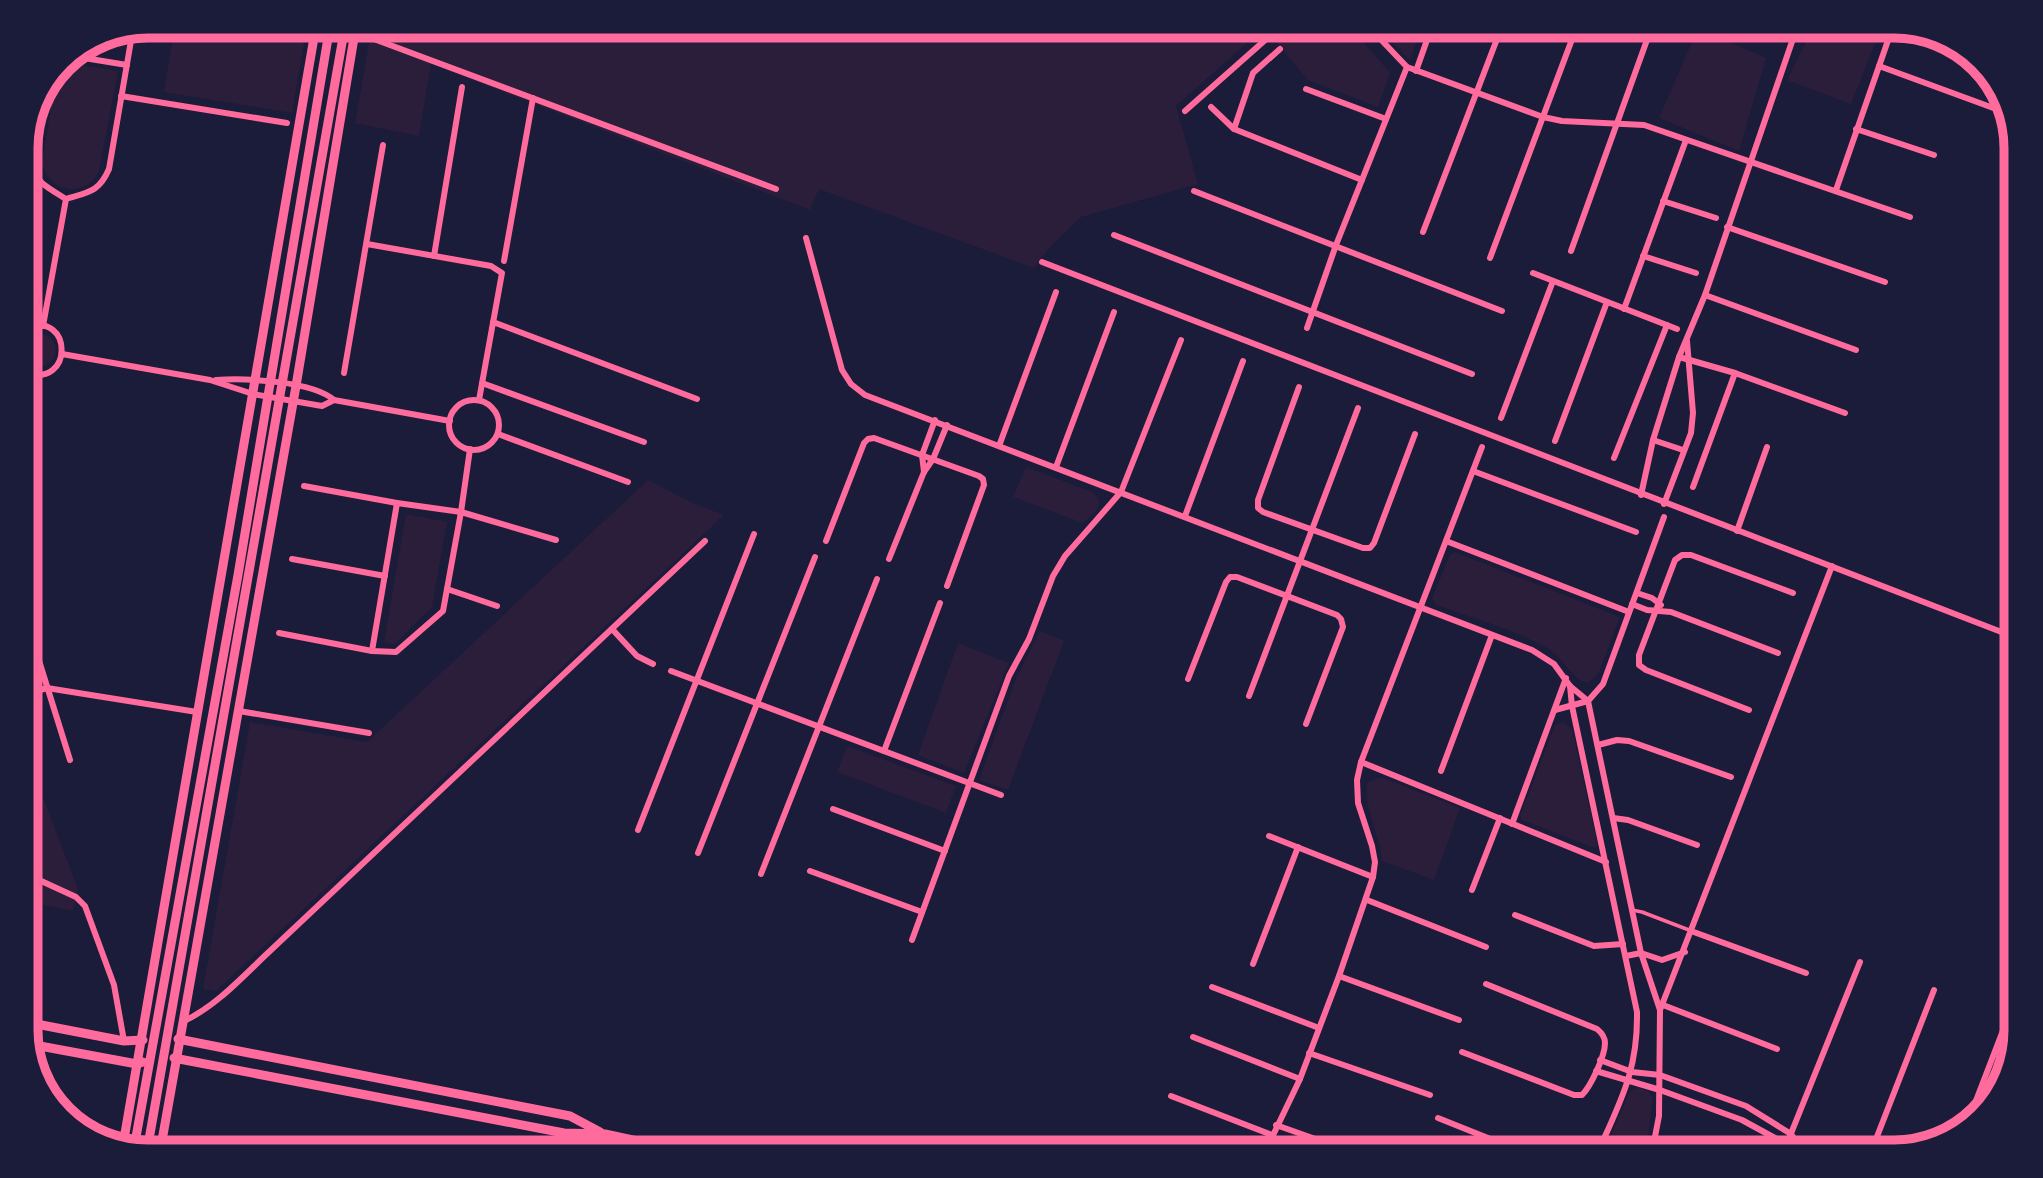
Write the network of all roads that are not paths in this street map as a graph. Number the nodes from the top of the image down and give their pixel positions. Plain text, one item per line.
1 (314, 38) edge
2 (328, 38) edge
3 (341, 38) edge
4 (354, 38) edge
5 (379, 38) edge
6 (1267, 38) edge
7 (1379, 38) edge
8 (1428, 38) edge
9 (1498, 38) edge
10 (1573, 38) edge
11 (1648, 38) edge
12 (1793, 38) edge
13 (1889, 38) edge
14 (131, 40) edge
15 (1280, 49) dead end
16 (87, 58) edge
17 (127, 65) junction
18 (1879, 66) junction
19 (1407, 67) junction
20 (1416, 71) junction
21 (462, 87) dead end
22 (1306, 89) dead end
23 (1478, 92) junction
24 (121, 96) junction
25 (533, 98) junction
26 (1211, 107) dead end
27 (1997, 109) edge
28 (1185, 111) dead end
29 (1543, 117) junction
30 (1386, 119) junction
31 (1616, 122) junction
32 (287, 124) dead end
33 (1234, 129) junction
34 (1856, 129) junction
35 (1686, 140) junction
36 (383, 145) dead end
37 (1934, 155) dead end
38 (1750, 162) junction
39 (39, 180) edge
40 (1362, 180) junction
41 (776, 190) dead end
42 (1836, 190) junction
43 (1194, 191) dead end
44 (66, 199) junction
45 (1663, 201) junction
46 (1910, 217) dead end
47 (1716, 218) dead end
48 (1727, 227) junction
49 (282, 230) junction
50 (296, 232) junction
51 (1423, 232) dead end
52 (309, 234) junction
53 (1114, 235) dead end
54 (321, 236) junction
55 (806, 238) dead end
56 (367, 244) junction
57 (1336, 246) junction
58 (1570, 251) dead end
59 (433, 256) junction
60 (1643, 256) junction
61 (1490, 258) dead end
62 (504, 261) dead end
63 (1042, 262) dead end
64 (1533, 273) dead end
65 (1696, 273) dead end
66 (1553, 281) junction
67 (1885, 282) dead end
68 (1056, 292) dead end
69 (1706, 295) junction
70 (1607, 302) junction
71 (1624, 309) junction
72 (1502, 311) dead end
73 (1114, 312) dead end
74 (1312, 312) junction
75 (493, 322) junction
76 (1667, 325) junction
77 (39, 326) edge
78 (43, 326) junction
79 (1307, 328) dead end
80 (1677, 329) dead end
81 (1181, 340) dead end
82 (1687, 341) junction
83 (1856, 350) dead end
84 (62, 354) junction
85 (1679, 357) junction
86 (1243, 360) dead end
87 (1689, 360) junction
88 (39, 373) edge
89 (344, 373) dead end
90 (1735, 373) junction
91 (1472, 374) dead end
92 (256, 379) junction
93 (210, 380) junction
94 (271, 382) junction
95 (482, 383) junction
96 (283, 384) junction
97 (296, 386) junction
98 (1299, 387) dead end
99 (253, 394) junction
100 (268, 397) junction
101 (280, 399) junction
102 (697, 399) dead end
103 (334, 400) junction
104 (479, 400) junction
105 (293, 401) junction
106 (1358, 408) dead end
107 (1845, 413) dead end
108 (1501, 418) dead end
109 (450, 421) junction
110 (935, 421) junction
111 (947, 425) junction
112 (1415, 433) dead end
113 (498, 434) junction
114 (1653, 440) junction
115 (1555, 441) dead end
116 (644, 442) dead end
117 (999, 446) junction
118 (1482, 447) dead end
119 (1767, 447) dead end
120 (470, 449) junction
121 (1683, 450) junction
122 (922, 455) junction
123 (1614, 458) dead end
124 (933, 459) junction
125 (1055, 467) junction
126 (1473, 471) junction
127 (924, 472) junction
128 (628, 482) dead end
129 (304, 486) dead end
130 (1693, 487) dead end
131 (1121, 492) junction
132 (1641, 495) junction
133 (397, 503) junction
134 (1664, 504) junction
135 (461, 512) junction
136 (1185, 516) junction
137 (1664, 517) dead end
138 (1312, 530) junction
139 (1737, 531) junction
140 (1636, 533) dead end
141 (754, 534) dead end
142 (556, 540) dead end
143 (705, 541) dead end
144 (826, 541) dead end
145 (1446, 541) junction
146 (815, 557) dead end
147 (292, 559) dead end
148 (889, 559) dead end
149 (1300, 563) junction
150 (1832, 566) junction
151 (222, 572) junction
152 (238, 575) junction
153 (385, 576) junction
154 (249, 577) junction
155 (262, 579) junction
156 (877, 579) dead end
157 (947, 586) dead end
158 (447, 589) junction
159 (1637, 593) junction
160 (1793, 593) dead end
161 (1287, 596) junction
162 (940, 603) dead end
163 (1660, 603) junction
164 (497, 606) dead end
165 (1419, 608) junction
166 (1631, 608) junction
167 (1656, 611) junction
168 (1671, 612) junction
169 (612, 629) junction
170 (279, 633) dead end
171 (2004, 633) edge
172 (1492, 635) junction
173 (372, 651) junction
174 (1778, 653) dead end
175 (39, 662) edge
176 (653, 664) dead end
177 (671, 671) dead end
178 (1566, 678) junction
179 (1188, 679) dead end
180 (697, 680) junction
181 (1570, 686) junction
182 (47, 688) junction
183 (39, 690) edge
184 (1249, 696) dead end
185 (1588, 701) junction
186 (759, 703) junction
187 (1572, 706) junction
188 (1555, 710) junction
189 (1749, 710) dead end
190 (239, 711) junction
191 (197, 712) junction
192 (1306, 724) dead end
193 (820, 726) junction
194 (369, 733) dead end
195 (1598, 745) junction
196 (884, 751) junction
197 (70, 760) dead end
198 (1361, 762) junction
199 (1441, 771) dead end
200 (1731, 777) dead end
201 (970, 784) junction
202 (1001, 795) dead end
203 (833, 809) dead end
204 (1500, 818) junction
205 (1613, 818) junction
206 (177, 824) junction
207 (1512, 824) junction
208 (191, 827) junction
209 (203, 828) junction
210 (638, 830) dead end
211 (218, 831) junction
212 (1269, 836) dead end
213 (1697, 845) dead end
214 (1298, 847) junction
215 (945, 851) junction
216 (698, 853) dead end
217 (1606, 862) junction
218 (810, 871) dead end
219 (761, 874) dead end
220 (1373, 877) junction
221 (39, 880) edge
222 (1472, 890) dead end
223 (1367, 900) junction
224 (1632, 910) junction
225 (922, 912) junction
226 (1515, 915) dead end
227 (1691, 931) junction
228 (912, 940) dead end
229 (1623, 944) junction
230 (1486, 947) dead end
231 (1685, 952) junction
232 (1641, 953) junction
233 (1626, 956) junction
234 (1860, 962) dead end
235 (1253, 964) dead end
236 (1806, 973) dead end
237 (1339, 976) junction
238 (1486, 984) dead end
239 (1212, 987) dead end
240 (1934, 990) dead end
241 (1661, 1008) junction
242 (1459, 1020) dead end
243 (184, 1021) junction
244 (39, 1025) edge
245 (1319, 1028) junction
246 (2004, 1028) edge
247 (154, 1037) junction
248 (168, 1037) junction
249 (1193, 1037) dead end
250 (181, 1039) junction
251 (140, 1040) junction
252 (124, 1041) junction
253 (40, 1046) edge
254 (1777, 1049) dead end
255 (1462, 1052) dead end
256 (1309, 1053) junction
257 (164, 1058) junction
258 (178, 1058) junction
259 (151, 1060) junction
260 (1600, 1060) junction
261 (137, 1064) junction
262 (1596, 1071) junction
263 (1632, 1072) junction
264 (1660, 1076) junction
265 (1300, 1079) junction
266 (1629, 1082) junction
267 (1660, 1090) junction
268 (1430, 1095) dead end
269 (1171, 1096) dead end
270 (1975, 1104) edge
271 (1438, 1118) dead end
272 (1276, 1125) junction
273 (605, 1134) junction
274 (1791, 1134) junction
275 (1272, 1135) junction
276 (124, 1137) edge
277 (136, 1139) edge
278 (149, 1140) edge
279 (162, 1140) edge
280 (633, 1140) edge
281 (1270, 1140) edge
282 (1318, 1140) edge
283 (1492, 1140) edge
284 (1603, 1140) edge
285 (1654, 1140) edge
286 (1779, 1140) edge
287 (1788, 1140) edge
288 (1795, 1140) edge
289 (1876, 1140) edge

1 - 49 main road
2 - 50 main road
3 - 52 main road
4 - 54 main road
5 - 25 street
6 - 28 street
7 - 19 street
8 - 20 street
9 - 23 street
10 - 29 street
11 - 31 street
12 - 38 street
13 - 18 street
14 - 17 street
15 - 33 street
16 - 17 street
17 - 24 street
18 - 27 street
18 - 34 street
19 - 20 street
19 - 30 street
20 - 23 street
21 - 59 street
22 - 30 street
23 - 29 street
23 - 51 street
24 - 32 street
24 - 44 street
25 - 41 street
25 - 62 street
26 - 33 street
29 - 31 street
29 - 61 street
30 - 40 street
31 - 35 street
31 - 58 street
33 - 40 street
34 - 37 street
34 - 42 street
35 - 38 street
35 - 45 street
36 - 56 street
38 - 42 street
38 - 48 street
39 - 44 street
40 - 57 street
42 - 46 street
43 - 57 street
44 - 78 street
45 - 47 street
45 - 60 street
48 - 67 street
48 - 69 street
49 - 50 main road
49 - 92 main road
50 - 52 main road
50 - 94 main road
52 - 54 main road
52 - 96 main road
53 - 74 street
54 - 97 main road
55 - 110 street
56 - 59 street
56 - 89 street
57 - 72 street
57 - 74 street
59 - 75 street
60 - 65 street
60 - 71 street
63 - 132 street
64 - 66 street
66 - 70 street
66 - 108 street
68 - 117 street
69 - 82 street
69 - 83 street
70 - 71 street
70 - 115 street
71 - 76 street
73 - 125 street
74 - 79 street
74 - 91 street
75 - 95 street
75 - 102 street
76 - 80 street
76 - 123 street
77 - 78 street
78 - 84 street
81 - 131 street
82 - 85 street
82 - 87 street
84 - 88 street
84 - 93 street
85 - 87 street
85 - 114 street
86 - 136 street
87 - 90 street
87 - 121 street
90 - 107 street
90 - 130 street
92 - 93 street
92 - 94 street
92 - 99 main road
93 - 99 street
94 - 96 street
94 - 100 main road
95 - 104 street
95 - 116 street
96 - 97 street
96 - 101 main road
97 - 103 street
97 - 105 main road
98 - 138 street
99 - 100 street
99 - 151 main road
100 - 101 street
100 - 152 main road
101 - 105 street
101 - 154 main road
103 - 105 street
103 - 109 street
104 - 109 street
104 - 113 street
105 - 155 main road
106 - 138 street
109 - 120 street
110 - 111 street
110 - 122 street
111 - 117 street
111 - 124 street
112 - 138 street
113 - 120 street
113 - 128 street
114 - 121 street
114 - 132 street
117 - 125 street
118 - 126 street
119 - 139 street
120 - 135 street
121 - 134 street
122 - 124 street
122 - 127 street
122 - 144 street
124 - 127 street
124 - 157 street
125 - 131 street
126 - 140 street
126 - 145 street
127 - 148 street
129 - 133 street
131 - 136 street
131 - 201 street
132 - 134 street
133 - 135 street
133 - 153 street
134 - 139 street
135 - 142 street
135 - 158 street
136 - 149 street
137 - 159 street
138 - 149 street
139 - 150 street
141 - 180 street
143 - 169 street
145 - 165 street
145 - 166 street
146 - 186 street
147 - 153 street
149 - 161 street
149 - 165 street
150 - 171 street
150 - 227 street
151 - 152 main road
151 - 191 main road
152 - 154 main road
152 - 208 main road
153 - 173 street
154 - 155 main road
154 - 209 main road
155 - 190 main road
156 - 193 street
158 - 164 street
158 - 173 street
159 - 163 street
159 - 166 street
160 - 163 street
161 - 179 street
161 - 184 street
161 - 192 street
162 - 196 street
163 - 167 street
163 - 168 street
165 - 172 street
165 - 198 street
166 - 167 street
166 - 185 street
167 - 168 street
167 - 189 street
168 - 174 street
169 - 176 street
169 - 243 street
170 - 173 street
172 - 178 street
172 - 199 street
175 - 182 street
177 - 180 street
178 - 181 street
178 - 188 street
180 - 186 street
180 - 210 street
181 - 185 street
181 - 187 street
182 - 183 street
182 - 191 street
182 - 197 street
185 - 187 street
185 - 195 street
186 - 193 street
186 - 216 street
187 - 188 street
187 - 217 street
188 - 207 street
190 - 194 street
190 - 211 main road
191 - 206 main road
193 - 196 street
193 - 219 street
195 - 200 street
195 - 205 street
196 - 201 street
198 - 204 street
198 - 220 street
201 - 202 street
201 - 215 street
203 - 215 street
204 - 207 street
204 - 222 street
205 - 213 street
205 - 224 street
206 - 208 main road
206 - 251 main road
207 - 217 street
208 - 209 main road
208 - 247 main road
209 - 211 main road
209 - 248 main road
211 - 243 main road
212 - 214 street
214 - 220 street
214 - 235 street
215 - 225 street
217 - 229 street
218 - 225 street
220 - 223 street
221 - 252 street
223 - 230 street
223 - 237 street
224 - 227 lane
224 - 232 street
225 - 228 street
226 - 229 street
227 - 231 street
227 - 236 street
229 - 233 street
231 - 232 street
231 - 241 street
232 - 233 street
232 - 241 street
233 - 263 street
234 - 274 street
237 - 242 street
237 - 245 street
238 - 260 street
239 - 245 street
240 - 289 street
241 - 254 street
241 - 264 street
243 - 250 main road
244 - 252 main road
245 - 256 street
246 - 270 street
247 - 248 main road
247 - 251 main road
247 - 259 main road
248 - 250 main road
248 - 257 main road
249 - 265 street
250 - 258 main road
250 - 273 main road
251 - 252 main road
251 - 261 main road
253 - 261 main road
255 - 262 street
256 - 265 street
256 - 268 street
257 - 258 main road
257 - 259 main road
257 - 278 main road
258 - 273 main road
258 - 279 main road
259 - 261 main road
259 - 277 main road
260 - 262 street
260 - 263 street
261 - 276 main road
262 - 266 street
263 - 264 street
263 - 266 street
264 - 267 street
264 - 274 street
265 - 272 street
266 - 267 street
266 - 284 street
267 - 285 street
267 - 286 street
269 - 275 street
271 - 283 street
272 - 275 street
272 - 282 street
273 - 280 main road
274 - 287 street
274 - 288 street
275 - 281 street

